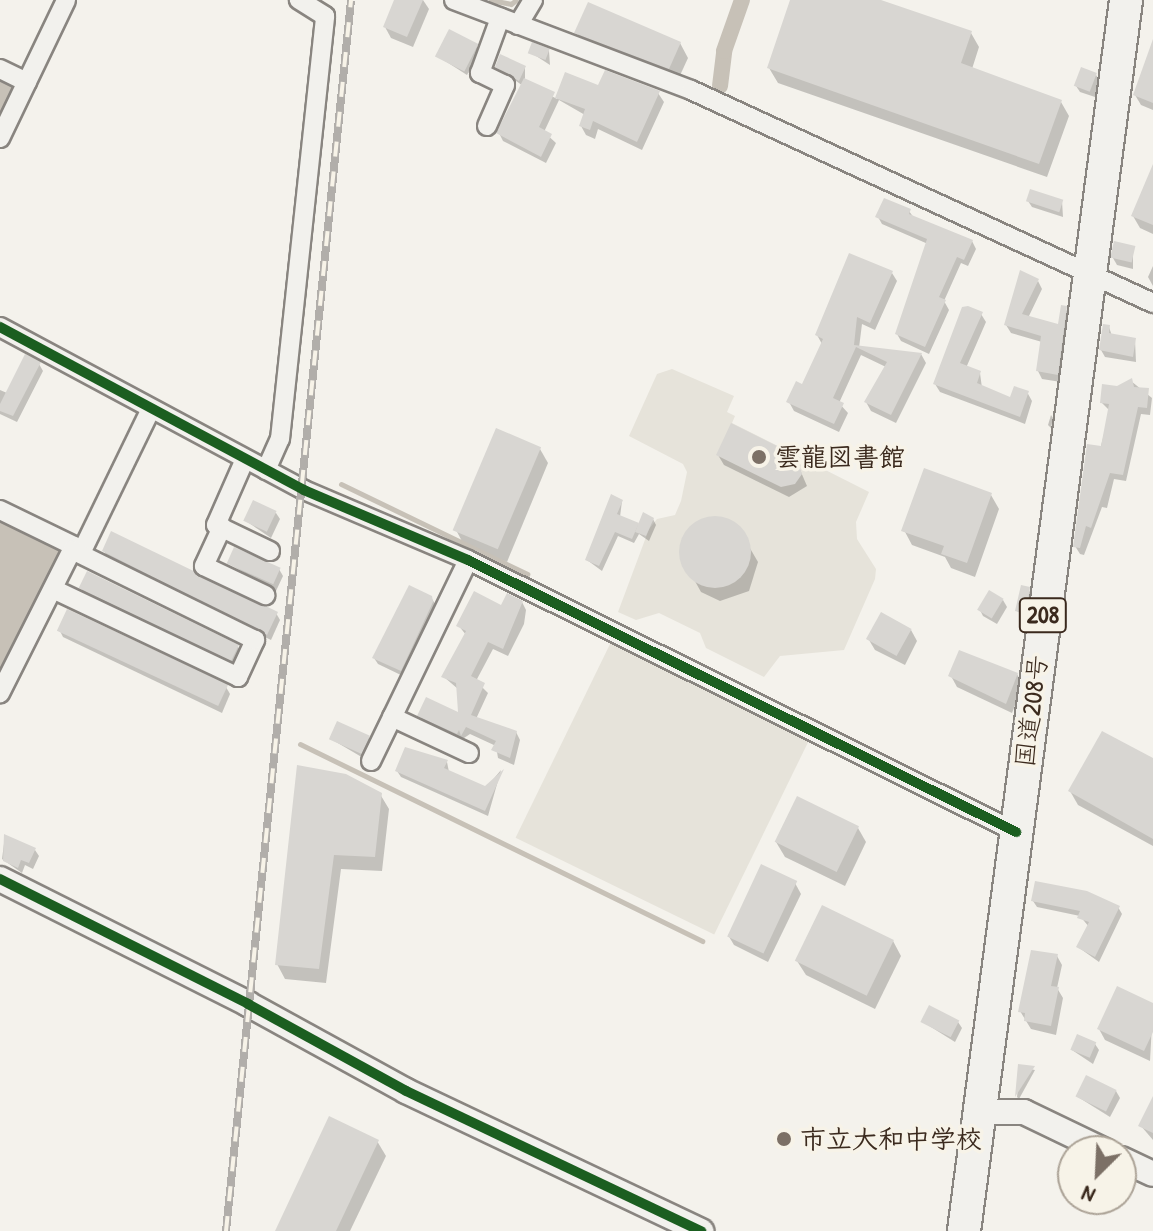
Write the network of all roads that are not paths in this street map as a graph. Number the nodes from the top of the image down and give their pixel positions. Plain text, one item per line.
1 (66, 0) edge
2 (299, 0) edge
3 (454, 0) edge
4 (533, 0) edge
5 (1126, 0) edge
6 (500, 18) junction
7 (518, 25) junction
8 (0, 69) edge
9 (27, 82) junction
10 (487, 126) dead end
11 (0, 138) edge
12 (1087, 276) junction
13 (1153, 303) edge
14 (0, 327) edge
15 (151, 409) junction
16 (245, 459) junction
17 (266, 470) junction
18 (0, 510) edge
19 (222, 527) junction
20 (270, 551) dead end
21 (76, 552) junction
22 (468, 560) junction
23 (53, 589) junction
24 (265, 595) dead end
25 (0, 693) edge
26 (392, 717) junction
27 (469, 753) dead end
28 (371, 761) dead end
29 (1016, 832) junction
30 (0, 879) edge
31 (979, 1112) junction
32 (1072, 1135) edge
33 (701, 1231) edge
34 (964, 1231) edge

1 - 9 street
2 - 17 street
3 - 6 street
4 - 7 street
5 - 12 highway, 国道208号 / 208
6 - 7 street
6 - 10 street
7 - 12 street
8 - 9 street
9 - 11 street
12 - 13 street
12 - 29 highway, 国道208号 / 208
14 - 15 street
15 - 16 street
15 - 21 street
16 - 17 street
16 - 19 street
17 - 22 street
18 - 21 street
19 - 20 street
19 - 24 street
21 - 23 street
21 - 23 street
22 - 26 street
22 - 29 street
23 - 25 street
26 - 27 street
26 - 28 street
29 - 31 highway, 国道208号 / 208
30 - 33 street
31 - 32 street
31 - 34 highway, 国道208号 / 208

